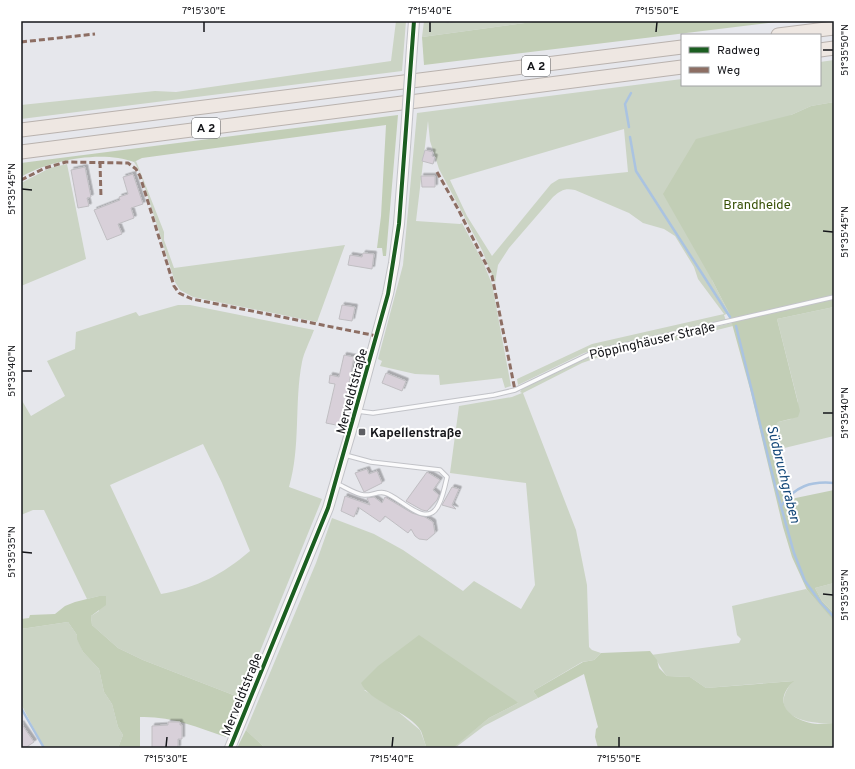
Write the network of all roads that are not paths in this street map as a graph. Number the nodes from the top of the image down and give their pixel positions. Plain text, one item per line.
1 (414, 21) edge
2 (834, 28) edge
3 (786, 34) edge
4 (681, 47) edge
5 (834, 48) edge
6 (821, 50) edge
7 (681, 67) edge
8 (21, 130) edge
9 (21, 152) edge
10 (834, 297) edge
11 (356, 411) junction
12 (344, 455) junction
13 (336, 483) junction
14 (230, 748) edge

1 - 11 street, Merveldtstraße, bridge
2 - 3 highway
4 - 8 highway, A 2
5 - 6 highway
7 - 9 highway, A 2
10 - 11 lane, Pöppinghäuser Straße
11 - 12 street, Merveldtstraße
12 - 13 street, Merveldtstraße
12 - 13 lane
13 - 14 street, Merveldtstraße

